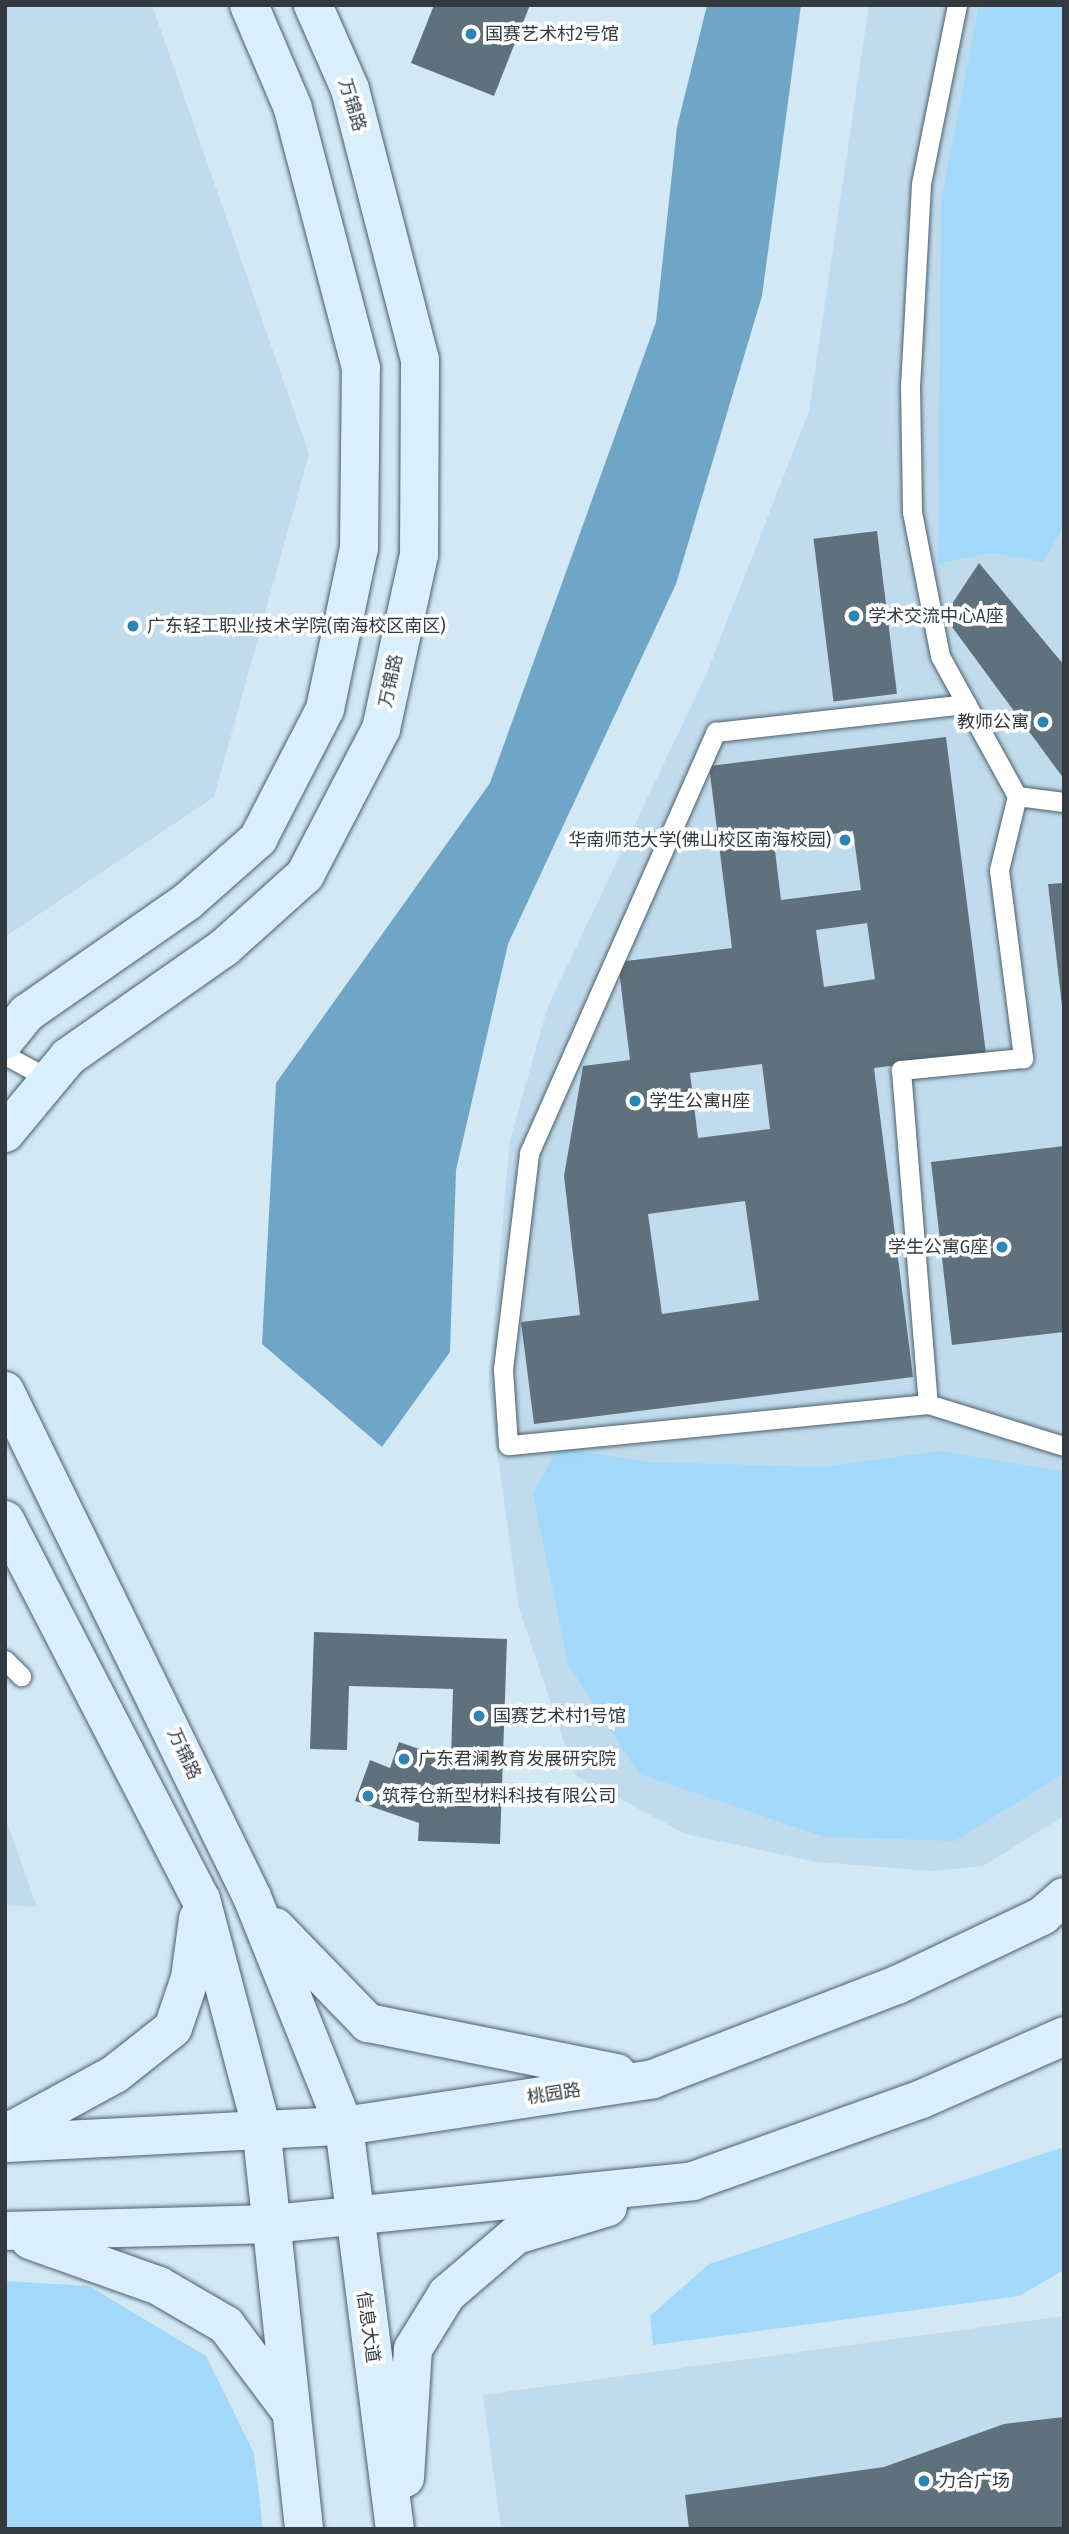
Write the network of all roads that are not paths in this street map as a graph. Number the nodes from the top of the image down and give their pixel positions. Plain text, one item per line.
1 (249, 5) edge
2 (313, 5) edge
3 (957, 5) edge
4 (966, 704) junction
5 (1017, 796) junction
6 (1064, 802) edge
7 (5, 1040) edge
8 (5, 1055) edge
9 (50, 1079) junction
10 (5, 1133) edge
11 (5, 1391) edge
12 (928, 1404) junction
13 (1064, 1446) edge
14 (5, 1520) edge
15 (5, 1660) edge
16 (21, 1676) dead end
17 (1064, 1897) edge
18 (252, 1898) junction
19 (201, 1899) junction
20 (1064, 2036) edge
21 (653, 2079) junction
22 (261, 2126) junction
23 (344, 2126) junction
24 (5, 2134) edge
25 (5, 2143) edge
26 (693, 2181) junction
27 (353, 2217) junction
28 (273, 2224) junction
29 (7, 2232) edge
30 (288, 2408) junction
31 (304, 2529) edge
32 (395, 2529) edge
33 (402, 2529) edge

1 - 7 main road
2 - 9 main road, 万锦路
3 - 4 lane
4 - 5 lane
4 - 12 lane
5 - 6 lane
5 - 12 lane
8 - 9 lane
9 - 10 main road, 万锦路
11 - 18 main road, 万锦路
12 - 13 lane
14 - 19 main road
15 - 16 lane
17 - 21 main road, 桃园路
18 - 21 main road
18 - 23 main road, 万锦路
19 - 22 main road
19 - 24 main road
20 - 26 main road
21 - 23 main road, 桃园路
22 - 23 main road, 桃园路
22 - 25 main road, 桃园路
22 - 28 main road
23 - 27 main road, 信息大道
26 - 27 main road
26 - 33 main road
27 - 28 main road
27 - 32 main road, 信息大道
28 - 29 main road
28 - 30 main road
29 - 30 main road
30 - 31 main road

